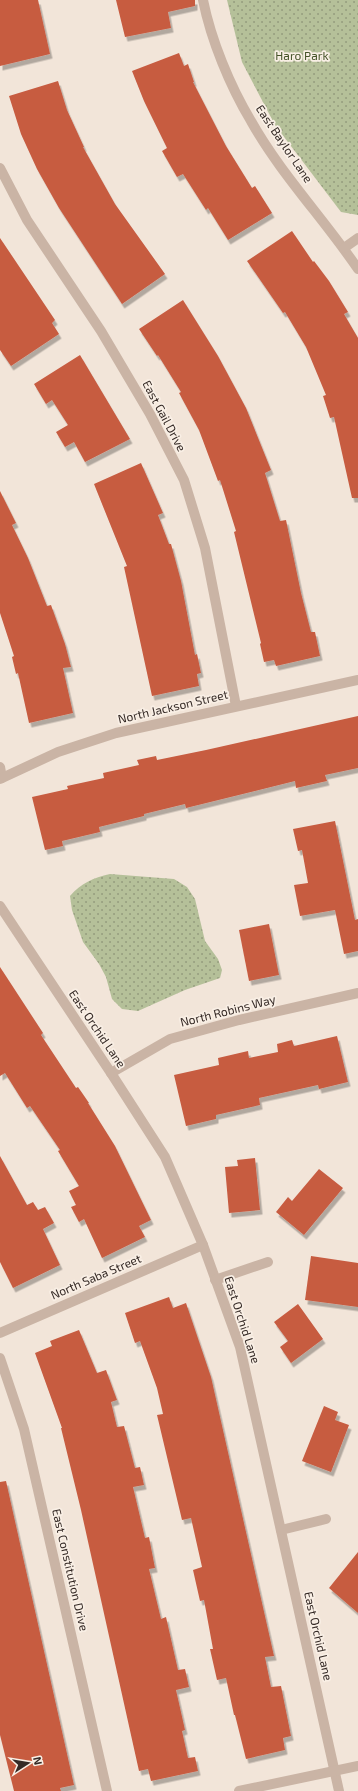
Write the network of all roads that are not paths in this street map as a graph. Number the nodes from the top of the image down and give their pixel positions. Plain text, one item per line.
1 (203, 0) edge
2 (0, 168) edge
3 (358, 238) edge
4 (344, 248) junction
5 (358, 269) edge
6 (358, 680) edge
7 (236, 706) junction
8 (0, 767) edge
9 (1, 778) edge
10 (0, 906) edge
11 (358, 993) edge
12 (111, 1073) junction
13 (203, 1245) junction
14 (268, 1262) dead end
15 (216, 1280) junction
16 (0, 1333) edge
17 (0, 1358) edge
18 (326, 1519) dead end
19 (281, 1530) junction
20 (358, 1766) edge
21 (334, 1771) junction
22 (107, 1791) edge
23 (239, 1791) edge
24 (339, 1791) edge

1 - 4 street, East Baylor Lane
2 - 7 street, East Gail Drive
3 - 4 street
4 - 5 street, East Baylor Lane
6 - 7 street, North Jackson Street
7 - 9 street, North Jackson Street
8 - 9 street
10 - 12 street, East Orchid Lane
11 - 12 street, North Robins Way
12 - 13 street, East Orchid Lane
13 - 15 street, East Orchid Lane
13 - 16 street, North Saba Street
14 - 15 street
15 - 19 street, East Orchid Lane
17 - 22 street, East Constitution Drive
18 - 19 street
19 - 21 street, East Orchid Lane
20 - 21 street
21 - 23 street
21 - 24 street, East Orchid Lane

